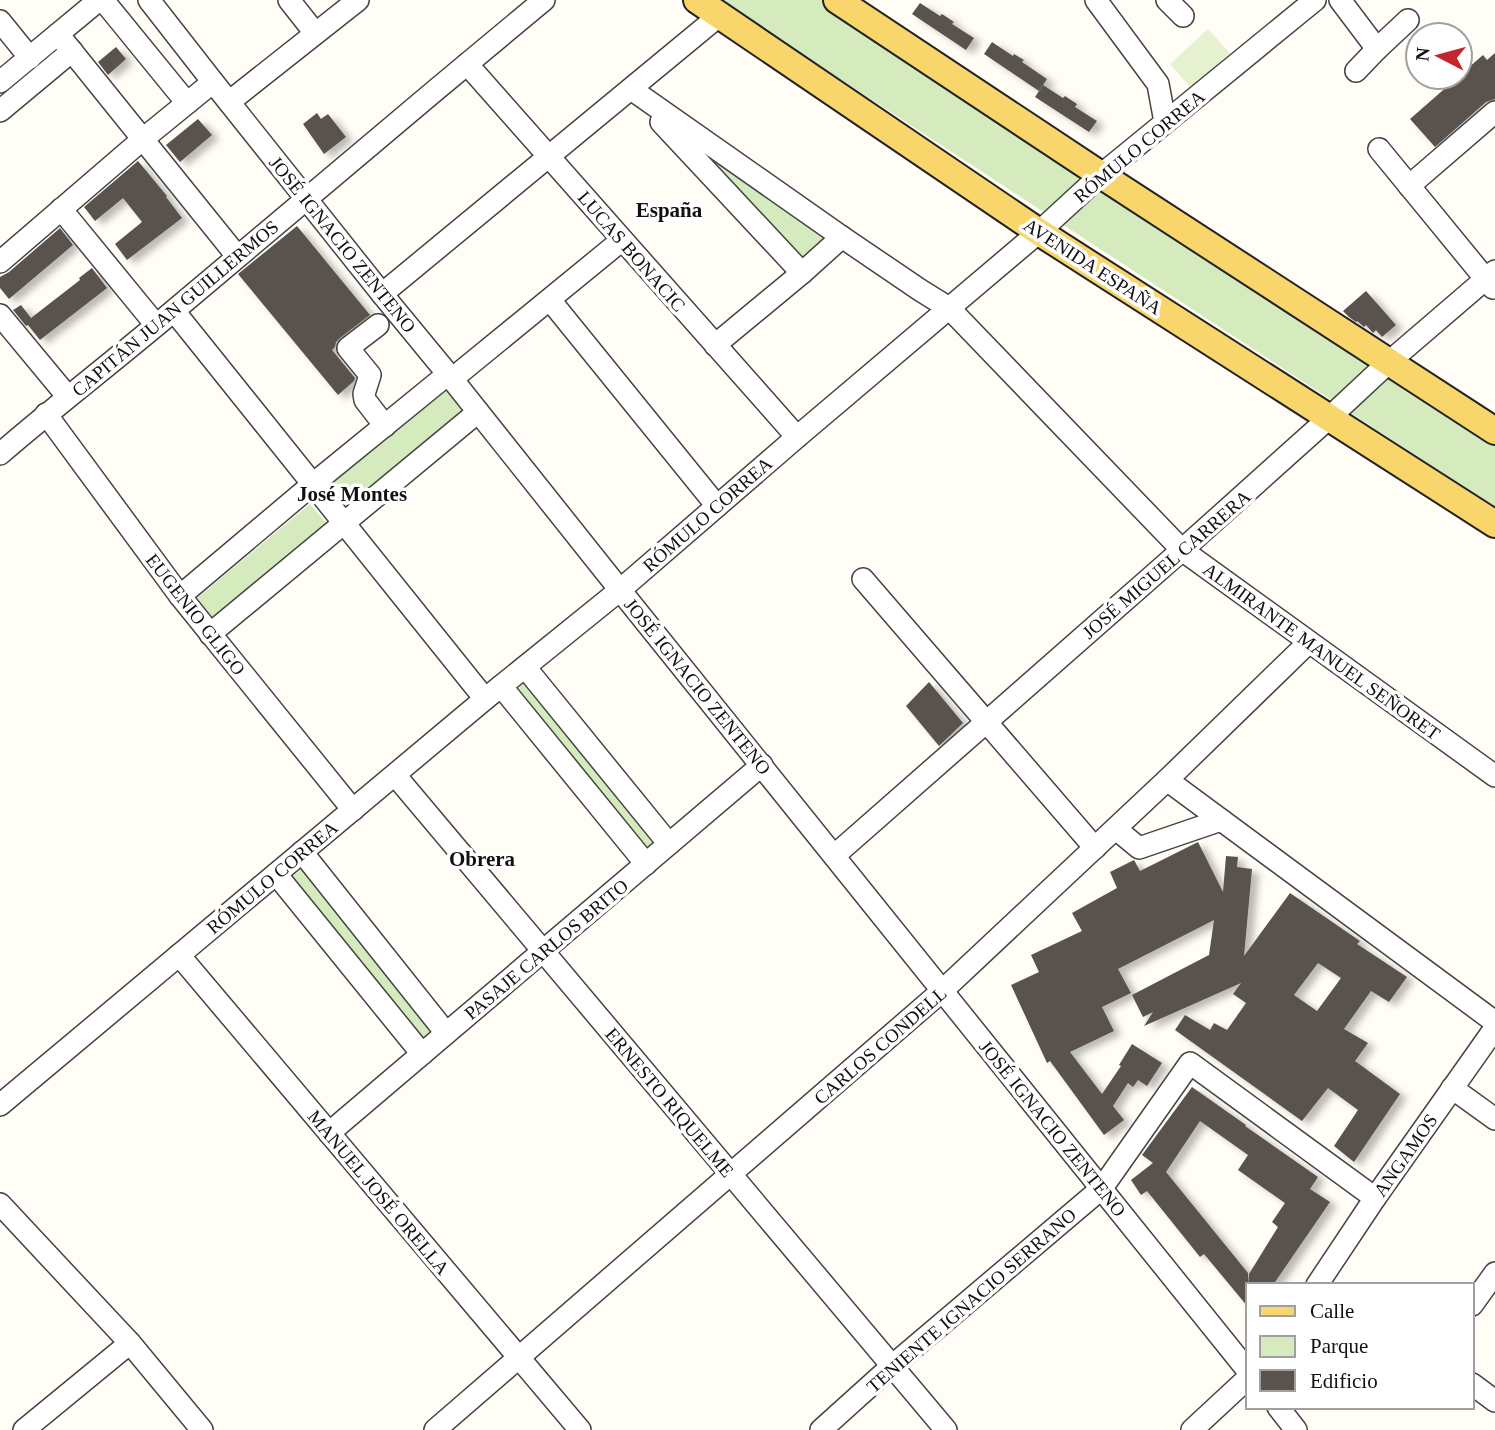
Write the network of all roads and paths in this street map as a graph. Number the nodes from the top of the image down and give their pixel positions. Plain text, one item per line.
1 (101, 0) edge
2 (149, 0) edge
3 (289, 0) edge
4 (358, 0) edge
5 (544, 0) edge
6 (697, 0) edge
7 (837, 0) edge
8 (1096, 0) edge
9 (1167, 0) edge
10 (1315, 0) edge
11 (1340, 0) edge
12 (720, 15) junction
13 (1182, 16) dead end
14 (1408, 20) dead end
15 (0, 21) edge
16 (58, 33) junction
17 (316, 33) junction
18 (1377, 49) junction
19 (72, 51) junction
20 (30, 58) junction
21 (467, 64) junction
22 (1356, 71) dead end
23 (0, 82) edge
24 (213, 82) junction
25 (631, 89) junction
26 (229, 102) junction
27 (187, 103) junction
28 (0, 111) edge
29 (1495, 112) edge
30 (1165, 122) junction
31 (144, 139) junction
32 (1379, 149) dead end
33 (549, 157) junction
34 (1101, 175) junction
35 (1409, 186) junction
36 (306, 198) junction
37 (61, 209) junction
38 (1039, 232) junction
39 (842, 237) junction
40 (622, 240) junction
41 (237, 256) junction
42 (0, 262) edge
43 (802, 273) junction
44 (1492, 280) edge
45 (382, 293) junction
46 (550, 300) junction
47 (950, 308) junction
48 (174, 310) junction
49 (0, 315) edge
50 (156, 325) junction
51 (378, 325) dead end
52 (715, 345) junction
53 (1389, 362) junction
54 (450, 377) junction
55 (68, 397) junction
56 (478, 412) junction
57 (46, 414) junction
58 (1329, 418) junction
59 (385, 426) junction
60 (1495, 431) edge
61 (796, 437) junction
62 (0, 454) edge
63 (313, 484) junction
64 (717, 506) junction
65 (344, 523) junction
66 (1495, 524) edge
67 (1182, 550) junction
68 (863, 579) dead end
69 (620, 590) junction
70 (180, 596) junction
71 (210, 634) junction
72 (1309, 642) junction
73 (525, 667) junction
74 (493, 693) junction
75 (986, 722) junction
76 (762, 765) junction
77 (395, 775) junction
78 (1495, 776) edge
79 (1167, 780) junction
80 (353, 810) junction
81 (1220, 820) junction
82 (1116, 829) junction
83 (669, 844) junction
84 (1095, 848) junction
85 (302, 852) junction
86 (835, 855) junction
87 (646, 864) junction
88 (276, 874) junction
89 (543, 951) junction
90 (179, 955) junction
91 (942, 991) junction
92 (1495, 1022) edge
93 (1495, 1028) edge
94 (446, 1034) junction
95 (422, 1054) junction
96 (1452, 1088) junction
97 (0, 1105) edge
98 (1495, 1119) edge
99 (329, 1133) junction
100 (730, 1174) junction
101 (1102, 1188) junction
102 (1375, 1198) junction
103 (0, 1204) edge
104 (1495, 1273) edge
105 (1323, 1282) edge
106 (1474, 1303) edge
107 (130, 1343) junction
108 (519, 1358) junction
109 (892, 1366) junction
110 (1246, 1368) edge
111 (1246, 1380) edge
112 (1474, 1385) edge
113 (1495, 1401) edge
114 (1280, 1409) edge
115 (24, 1430) edge
116 (202, 1430) edge
117 (435, 1430) edge
118 (580, 1430) edge
119 (821, 1430) edge
120 (946, 1430) edge
121 (1192, 1430) edge
122 (1296, 1430) edge

1 - 16 street
1 - 27 street
2 - 24 street, JOSÉ IGNACIO ZENTENO
3 - 17 street
4 - 17 street
5 - 21 street, CAPITÁN JUAN GUILLERMOS
6 - 12 main road, AVENIDA ESPAÑA
7 - 34 main road
8 - 30 street
9 - 13 street
10 - 30 street, RÓMULO CORREA
11 - 18 street
12 - 25 street
12 - 38 main road, AVENIDA ESPAÑA
14 - 18 street
15 - 20 street
16 - 19 street
16 - 20 street
17 - 26 street
18 - 22 street
19 - 28 street
19 - 31 street
20 - 23 street
21 - 33 street, LUCAS BONACIC
21 - 36 street, CAPITÁN JUAN GUILLERMOS
24 - 26 street, JOSÉ IGNACIO ZENTENO
24 - 27 street
25 - 33 street
25 - 39 street, ALMIRANTE MANUEL SEÑORET
25 - 43 street
26 - 36 street, JOSÉ IGNACIO ZENTENO
27 - 31 street
29 - 35 street
30 - 34 street, RÓMULO CORREA
31 - 37 street
31 - 41 street
32 - 35 street
33 - 40 street, LUCAS BONACIC
33 - 45 street
34 - 38 street, RÓMULO CORREA
34 - 53 main road
35 - 44 street
36 - 41 street, CAPITÁN JUAN GUILLERMOS
36 - 45 street, JOSÉ IGNACIO ZENTENO
37 - 42 street
37 - 50 street
38 - 47 street, RÓMULO CORREA
38 - 58 main road, AVENIDA ESPAÑA
39 - 43 street
39 - 47 street, ALMIRANTE MANUEL SEÑORET
40 - 46 street
40 - 52 street, LUCAS BONACIC
41 - 48 street, CAPITÁN JUAN GUILLERMOS
43 - 52 street
44 - 53 street, JOSÉ MIGUEL CARRERA
45 - 54 street, JOSÉ IGNACIO ZENTENO
46 - 54 street
46 - 64 street
47 - 61 street, RÓMULO CORREA
47 - 67 street, ALMIRANTE MANUEL SEÑORET
48 - 50 street, CAPITÁN JUAN GUILLERMOS
48 - 63 street
49 - 55 street
50 - 55 street, CAPITÁN JUAN GUILLERMOS
51 - 59 street
52 - 61 street, LUCAS BONACIC
53 - 58 street, JOSÉ MIGUEL CARRERA
53 - 60 main road
54 - 56 street, JOSÉ IGNACIO ZENTENO
54 - 59 street
55 - 57 street, CAPITÁN JUAN GUILLERMOS
56 - 65 street
56 - 69 street, JOSÉ IGNACIO ZENTENO
57 - 62 street, CAPITÁN JUAN GUILLERMOS
57 - 70 street, EUGENIO GLIGO
58 - 66 main road, AVENIDA ESPAÑA
58 - 67 street, JOSÉ MIGUEL CARRERA
59 - 63 street
61 - 64 street, RÓMULO CORREA
63 - 65 street
63 - 70 street
64 - 69 street, RÓMULO CORREA
65 - 71 street
65 - 74 street
67 - 72 street, ALMIRANTE MANUEL SEÑORET
67 - 75 street, JOSÉ MIGUEL CARRERA
68 - 75 street
69 - 73 street, RÓMULO CORREA
69 - 76 street, JOSÉ IGNACIO ZENTENO
70 - 71 street, EUGENIO GLIGO
71 - 80 street, EUGENIO GLIGO
72 - 78 street, ALMIRANTE MANUEL SEÑORET
72 - 79 street, CARLOS CONDELL
73 - 74 street, RÓMULO CORREA
73 - 83 street
74 - 77 street, RÓMULO CORREA
74 - 87 street
75 - 84 street
75 - 86 street, JOSÉ MIGUEL CARRERA
76 - 83 street, PASAJE CARLOS BRITO
76 - 86 street, JOSÉ IGNACIO ZENTENO
77 - 80 street, RÓMULO CORREA
77 - 89 street, ERNESTO RIQUELME
79 - 81 street
79 - 82 street, CARLOS CONDELL
80 - 85 street, RÓMULO CORREA
81 - 82 street
81 - 92 street
82 - 84 street, CARLOS CONDELL
83 - 87 street, PASAJE CARLOS BRITO
84 - 91 street, CARLOS CONDELL
85 - 88 street, RÓMULO CORREA
85 - 94 street
86 - 91 street, JOSÉ IGNACIO ZENTENO
87 - 89 street, PASAJE CARLOS BRITO
88 - 90 street, RÓMULO CORREA
88 - 95 street
89 - 94 street, PASAJE CARLOS BRITO
89 - 100 street, ERNESTO RIQUELME
90 - 97 street, RÓMULO CORREA
90 - 99 street, MANUEL JOSÉ ORELLA
91 - 100 street, CARLOS CONDELL
91 - 101 street, JOSÉ IGNACIO ZENTENO
93 - 96 street, ANGAMOS
94 - 95 street, PASAJE CARLOS BRITO
95 - 99 street, PASAJE CARLOS BRITO
96 - 98 street
96 - 102 street, ANGAMOS
99 - 108 street, MANUEL JOSÉ ORELLA
100 - 108 street, CARLOS CONDELL
100 - 109 street, ERNESTO RIQUELME
101 - 102 street, TENIENTE IGNACIO SERRANO
101 - 109 street, TENIENTE IGNACIO SERRANO
101 - 110 street, JOSÉ IGNACIO ZENTENO
102 - 105 street, ANGAMOS
103 - 107 street
104 - 106 street
107 - 115 street
107 - 116 street
108 - 117 street, CARLOS CONDELL
108 - 118 street, MANUEL JOSÉ ORELLA
109 - 119 street, TENIENTE IGNACIO SERRANO
109 - 120 street, ERNESTO RIQUELME
111 - 121 street
112 - 113 street
114 - 122 street

